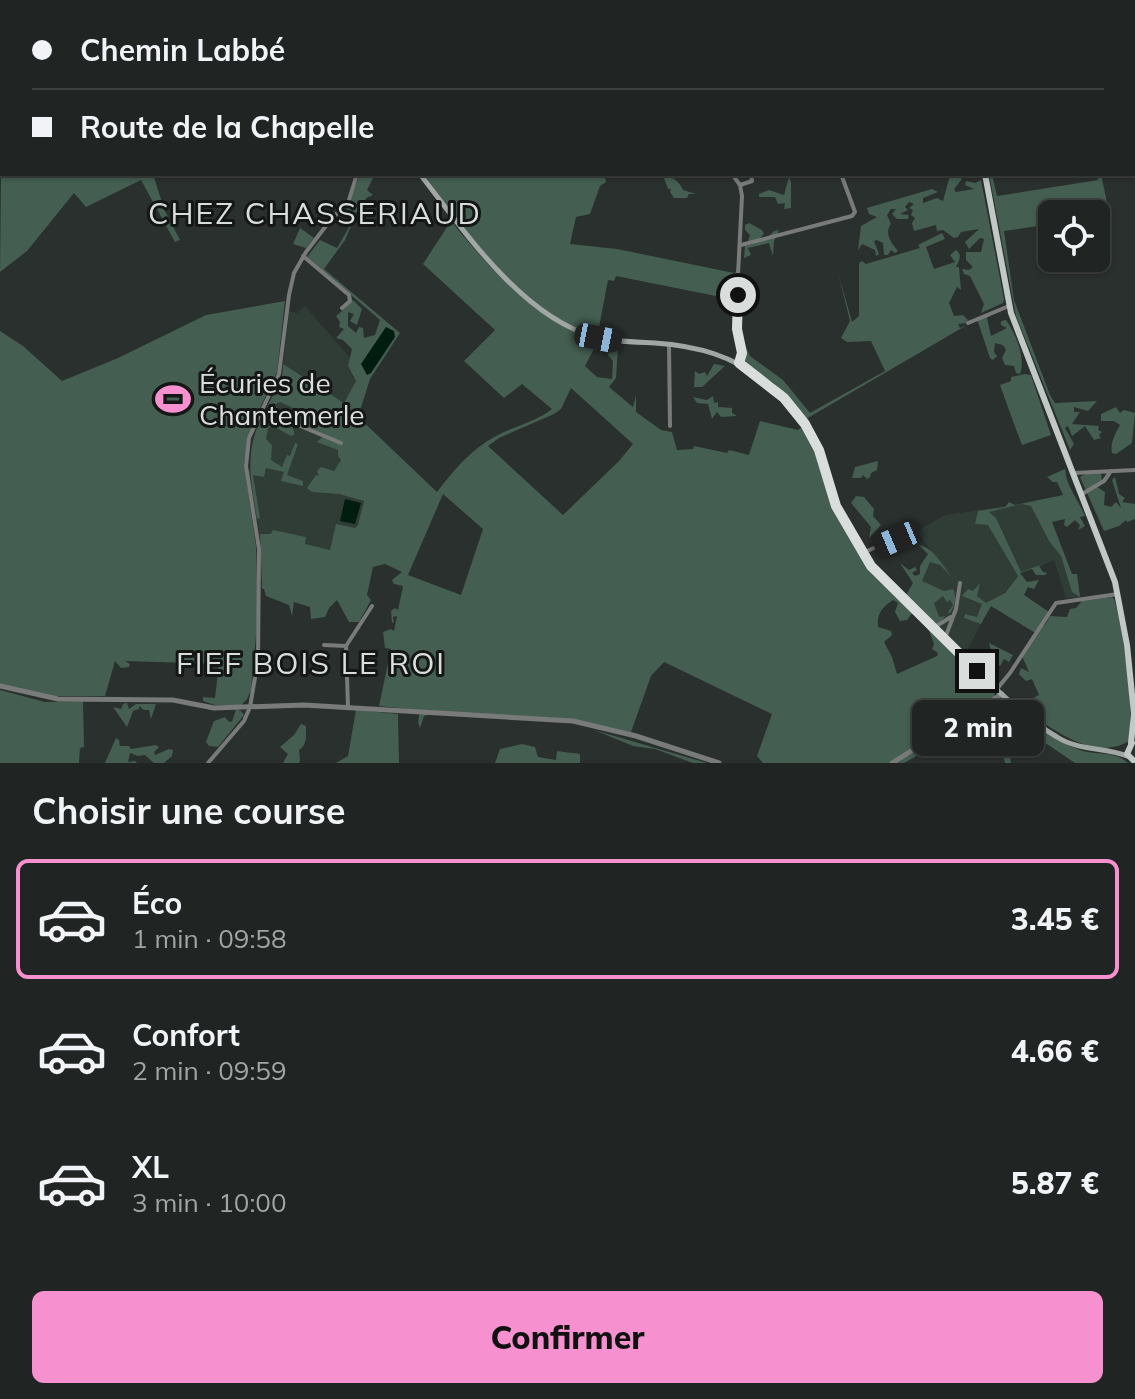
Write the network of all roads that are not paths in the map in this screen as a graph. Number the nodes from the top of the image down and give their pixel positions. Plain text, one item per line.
1 (356, 176) edge
2 (422, 176) edge
3 (733, 176) edge
4 (751, 176) edge
5 (842, 176) edge
6 (985, 176) edge
7 (740, 185) junction
8 (741, 245) junction
9 (303, 256) junction
10 (1009, 306) junction
11 (342, 308) dead end
12 (968, 323) dead end
13 (669, 344) junction
14 (739, 363) junction
15 (262, 410) junction
16 (670, 426) dead end
17 (341, 443) dead end
18 (1135, 470) edge
19 (1111, 471) junction
20 (1074, 473) junction
21 (1082, 494) junction
22 (915, 529) dead end
23 (862, 554) junction
24 (960, 583) dead end
25 (1118, 594) junction
26 (372, 606) dead end
27 (952, 616) junction
28 (933, 628) junction
29 (944, 639) junction
30 (324, 645) dead end
31 (346, 646) junction
32 (0, 686) edge
33 (997, 689) junction
34 (1002, 694) junction
35 (250, 707) junction
36 (348, 707) junction
37 (1134, 716) edge
38 (1131, 744) edge
39 (1110, 751) junction
40 (1128, 756) junction
41 (1135, 762) edge
42 (208, 763) edge
43 (719, 763) edge
44 (892, 763) edge

1 - 9 street
2 - 13 main road
3 - 7 street
4 - 7 street
5 - 8 street
6 - 10 main road
7 - 8 street
8 - 14 street
9 - 11 street
9 - 15 street
10 - 12 street
10 - 20 main road
13 - 14 main road
13 - 16 street
14 - 23 main road
15 - 17 street
15 - 35 street
18 - 19 street
19 - 20 street
19 - 21 street
20 - 21 main road
21 - 25 main road
22 - 23 street
23 - 28 main road
24 - 27 street
25 - 33 street
25 - 37 main road
26 - 31 street
27 - 28 street
27 - 29 street
28 - 29 main road
29 - 33 main road
30 - 31 street
31 - 36 street
32 - 35 street
33 - 34 main road
34 - 39 main road
34 - 44 street
35 - 36 street
35 - 42 street
36 - 43 street
37 - 38 main road
38 - 39 main road
38 - 40 main road
39 - 40 main road
40 - 41 main road

